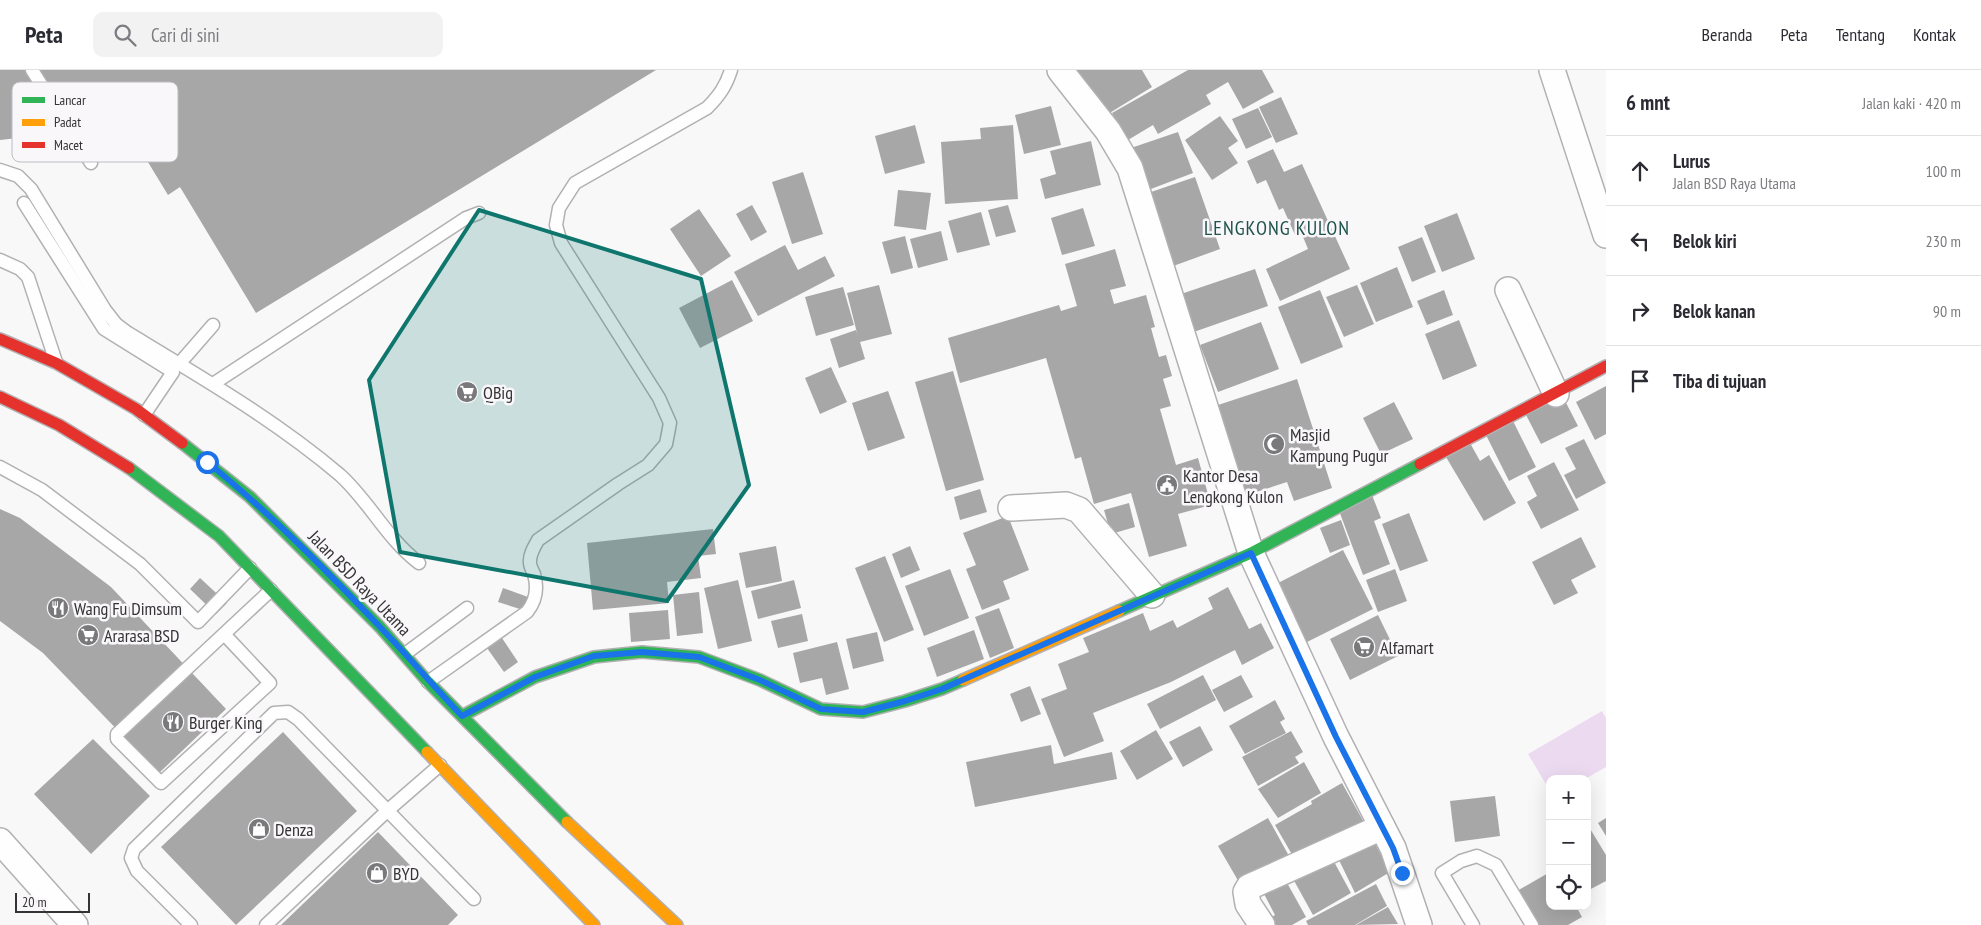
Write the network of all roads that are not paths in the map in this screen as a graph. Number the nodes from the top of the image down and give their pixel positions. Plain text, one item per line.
1 (32, 70) edge
2 (731, 70) edge
3 (1060, 70) edge
4 (1552, 70) edge
5 (40, 82) edge
6 (0, 170) edge
7 (24, 202) dead end
8 (479, 213) dead end
9 (1606, 235) edge
10 (0, 260) edge
11 (1508, 290) dead end
12 (213, 325) dead end
13 (0, 339) edge
14 (56, 363) junction
15 (179, 364) junction
16 (1606, 366) edge
17 (213, 384) junction
18 (1556, 394) junction
19 (0, 397) edge
20 (144, 415) junction
21 (0, 467) edge
22 (1012, 508) dead end
23 (1251, 553) junction
24 (419, 563) dead end
25 (250, 568) junction
26 (271, 590) junction
27 (1152, 595) junction
28 (467, 608) dead end
29 (224, 634) junction
30 (405, 654) junction
31 (428, 682) junction
32 (462, 716) junction
33 (440, 765) junction
34 (387, 811) junction
35 (1382, 827) junction
36 (0, 841) edge
37 (474, 899) dead end
38 (76, 925) edge
39 (191, 925) edge
40 (266, 925) edge
41 (594, 925) edge
42 (677, 925) edge
43 (1262, 925) edge
44 (1419, 925) edge
45 (1472, 925) edge
46 (1532, 925) edge

1 - 5 lane
2 - 31 lane
3 - 23 street
4 - 9 street
6 - 15 lane
7 - 20 lane
8 - 17 lane
10 - 14 lane
11 - 18 street
12 - 15 lane
13 - 14 main road, Jalan BSD Raya Utama
14 - 20 main road, Jalan BSD Raya Utama
15 - 17 lane
16 - 18 main road
17 - 24 lane
18 - 23 main road
19 - 25 main road
20 - 30 main road, Jalan BSD Raya Utama
21 - 25 lane
22 - 27 street
23 - 27 main road
23 - 35 street
25 - 26 main road
26 - 29 lane
26 - 33 main road
27 - 32 main road
28 - 30 lane
29 - 29 lane
30 - 31 main road, Jalan BSD Raya Utama
31 - 32 main road, Jalan BSD Raya Utama
32 - 42 main road, Jalan BSD Raya Utama
33 - 34 lane
33 - 41 main road
34 - 37 lane
34 - 39 lane
34 - 40 lane
35 - 43 street
35 - 44 street
36 - 38 street
45 - 46 lane

